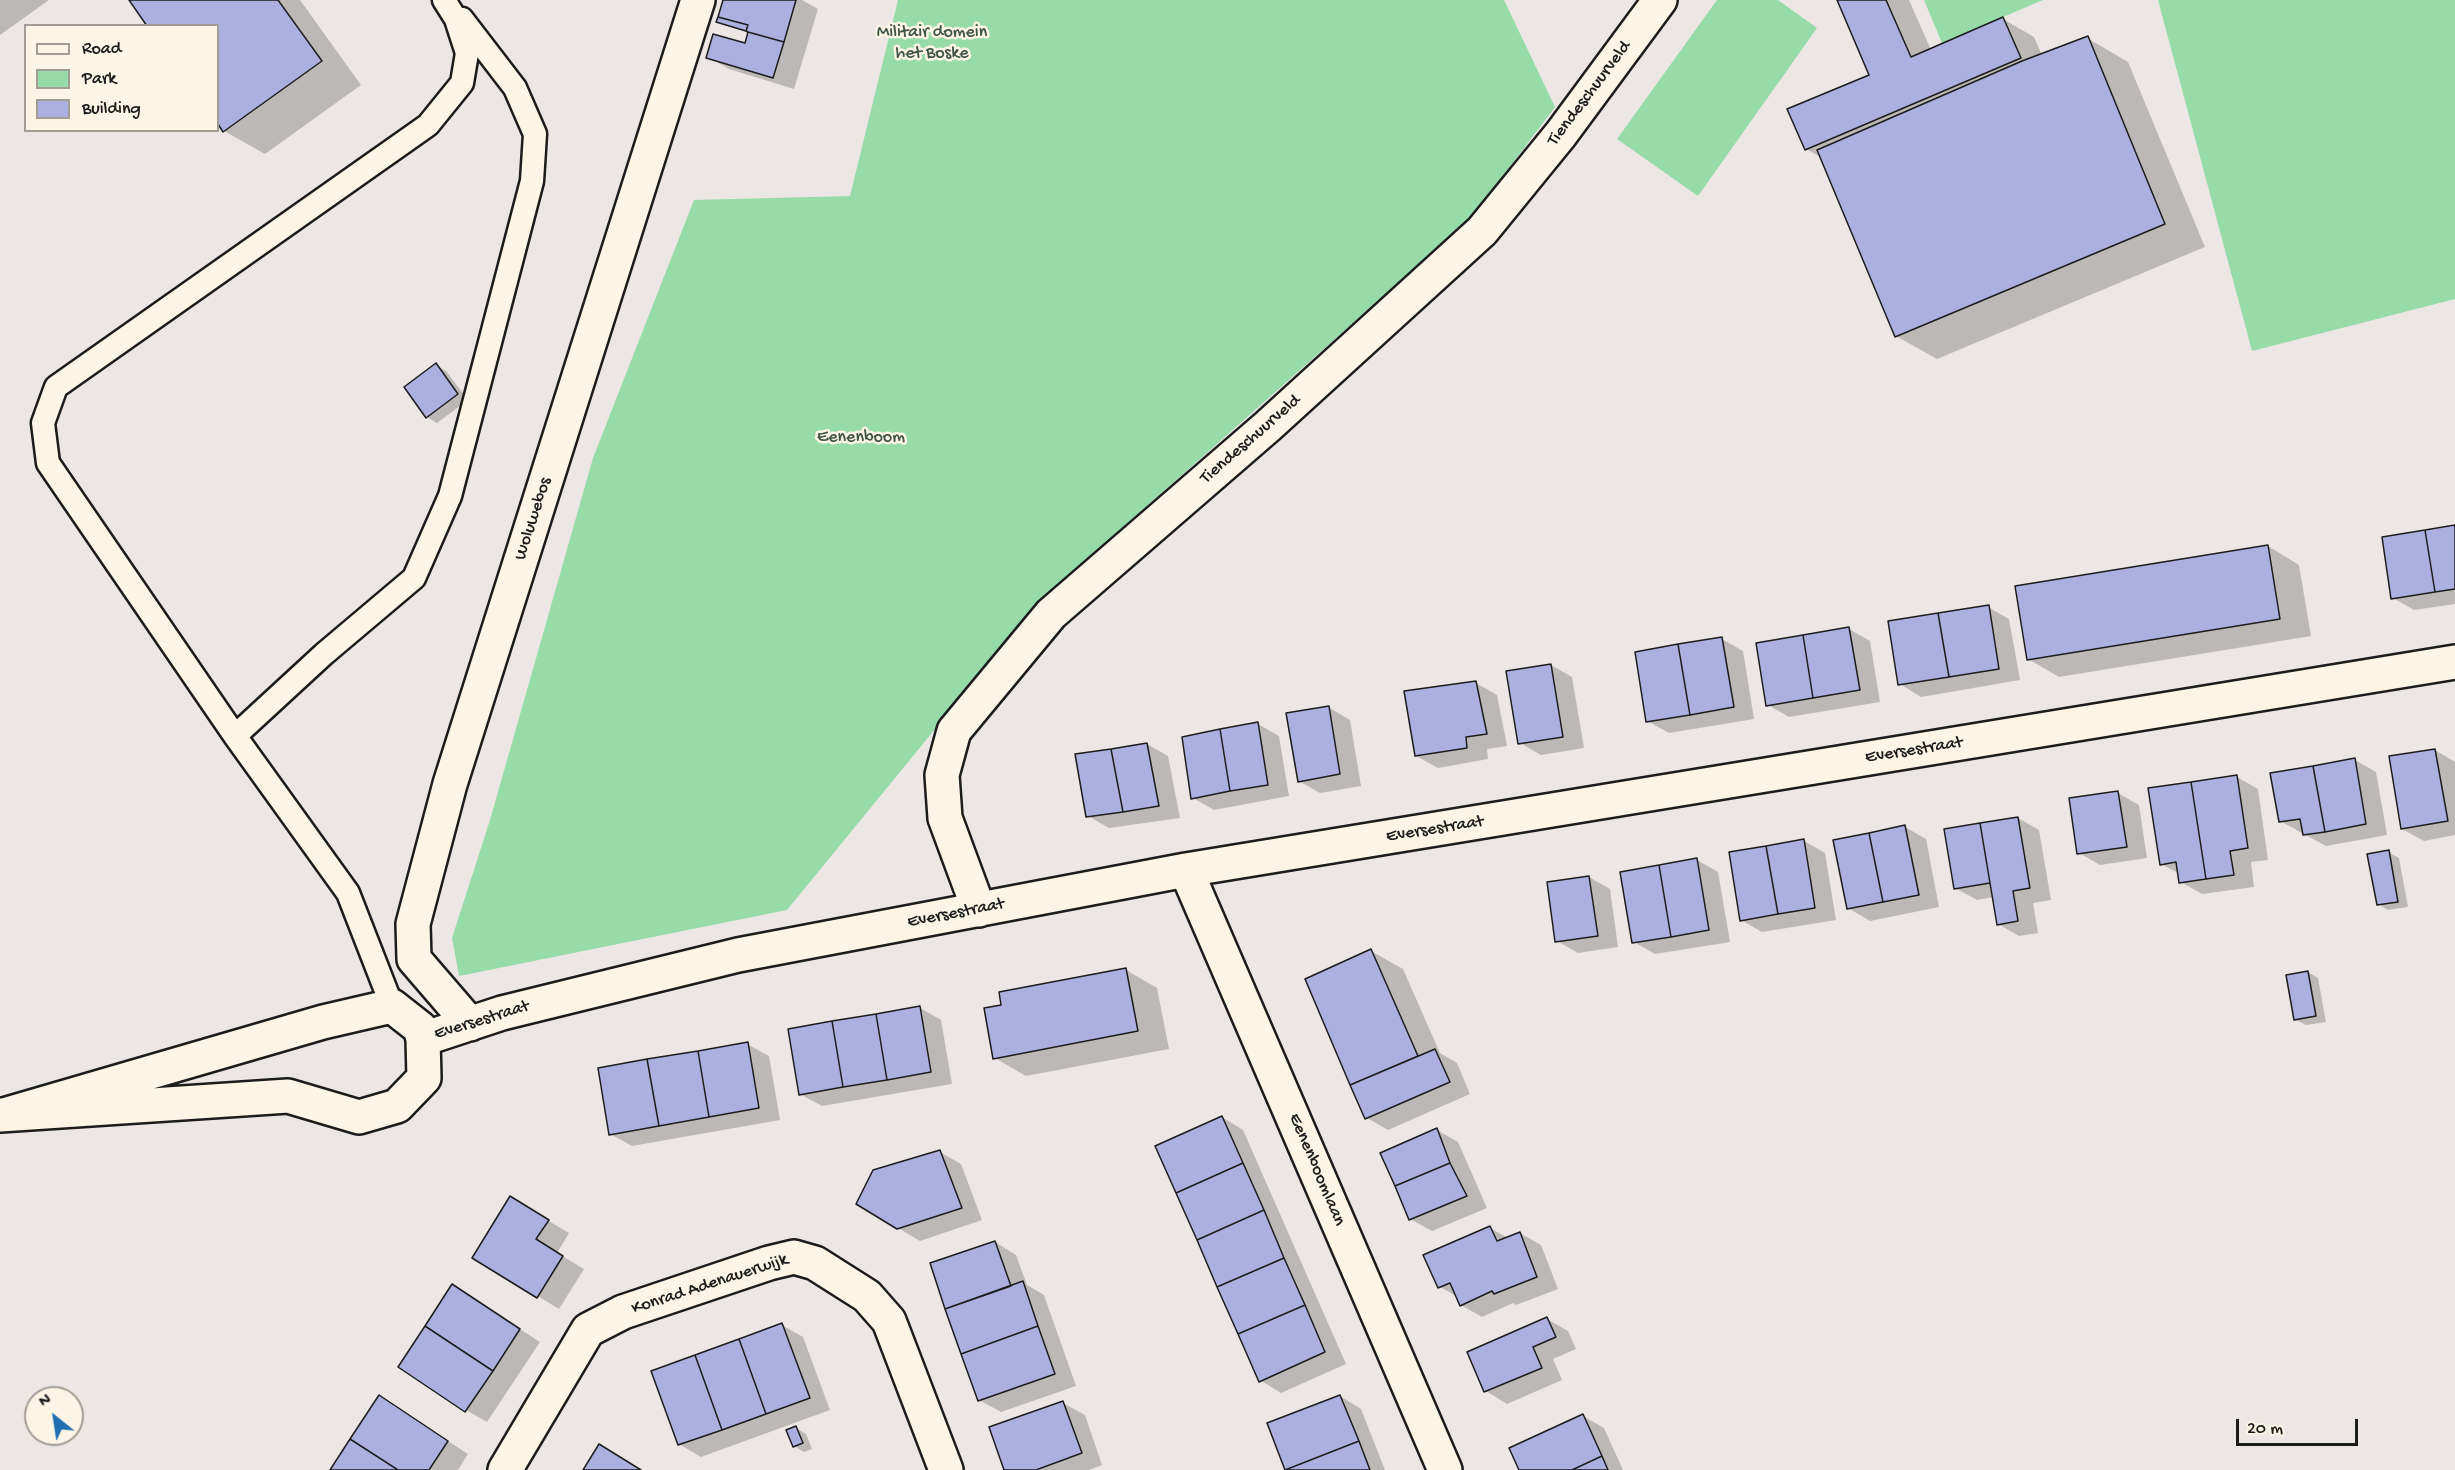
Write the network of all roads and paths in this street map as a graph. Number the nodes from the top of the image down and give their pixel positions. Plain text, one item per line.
1 (445, 0) edge
2 (698, 0) edge
3 (1660, 0) edge
4 (2455, 662) edge
5 (234, 736) junction
6 (1186, 870) junction
7 (979, 909) junction
8 (392, 1006) junction
9 (470, 1024) junction
10 (423, 1039) junction
11 (3, 1114) edge
12 (505, 1470) edge
13 (946, 1470) edge
14 (1445, 1470) edge

1 - 5 lane
1 - 5 lane
2 - 9 street, Woluwebos
3 - 7 street, Tiendeschuurveld
4 - 6 street, Eversestraat
5 - 8 lane
6 - 7 street, Eversestraat
6 - 14 street, Eenenboomlaan
7 - 9 street, Eversestraat
8 - 10 street, Eversestraat
8 - 11 street, Eversestraat
9 - 10 street, Eversestraat
10 - 11 street, Eversestraat
12 - 13 street, Konrad Adenauerwijk

